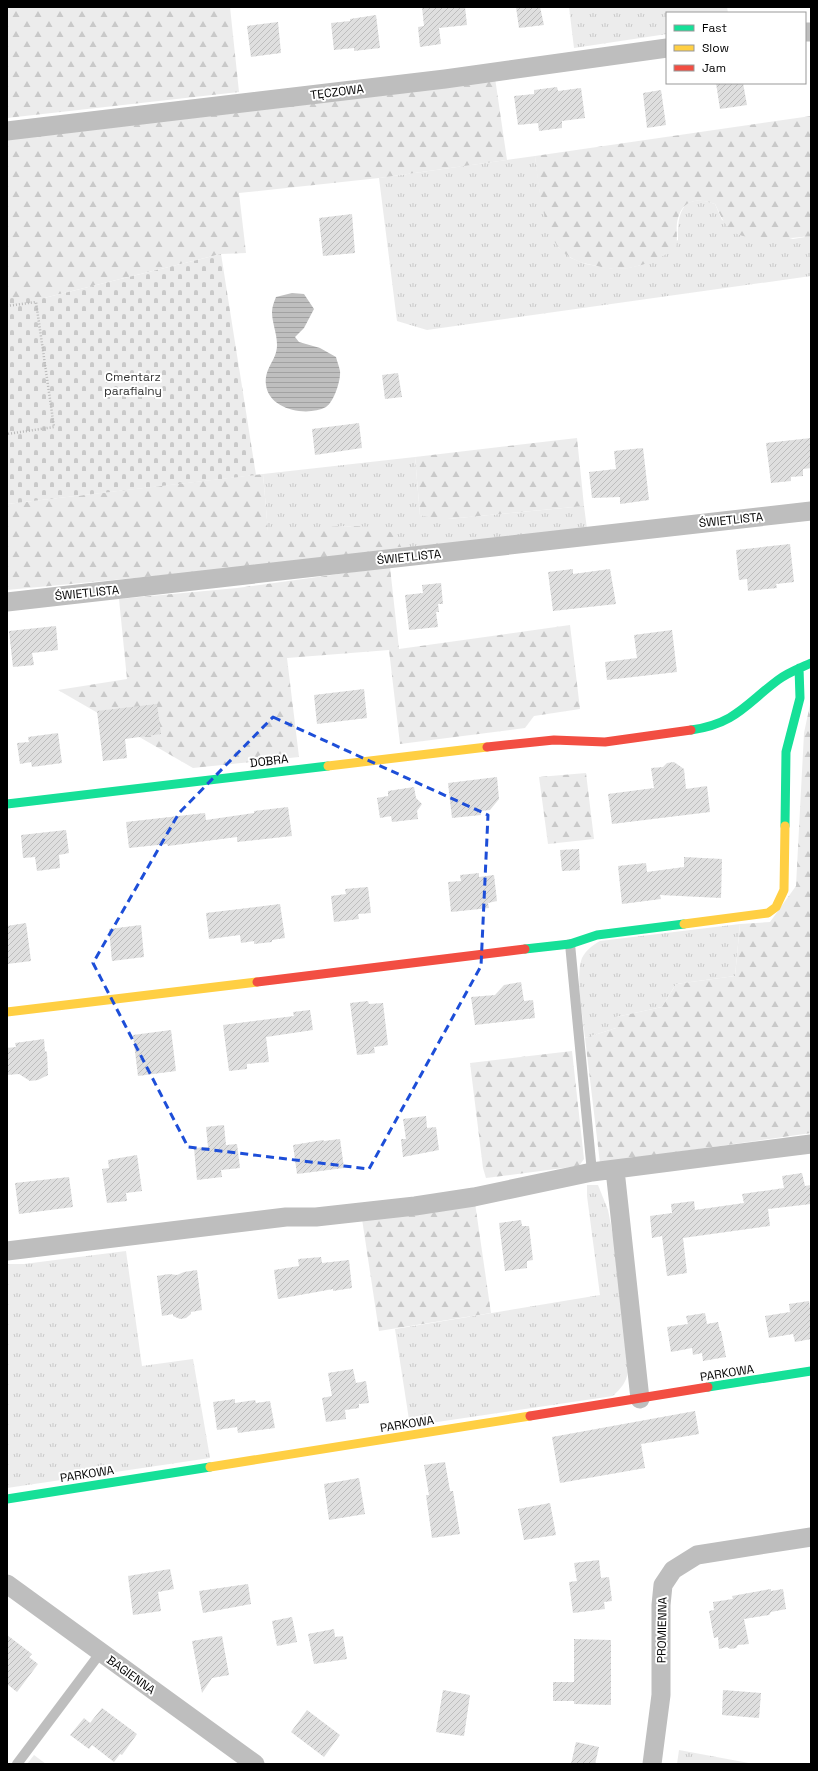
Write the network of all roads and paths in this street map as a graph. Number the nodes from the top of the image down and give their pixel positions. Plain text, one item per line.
1 (666, 48) edge
2 (7, 131) edge
3 (7, 306) edge
4 (7, 434) edge
5 (811, 511) edge
6 (7, 602) edge
7 (811, 663) edge
8 (799, 668) junction
9 (7, 804) edge
10 (570, 944) junction
11 (7, 1012) edge
12 (811, 1144) edge
13 (615, 1170) junction
14 (592, 1172) junction
15 (7, 1251) edge
16 (811, 1371) edge
17 (640, 1399) junction
18 (7, 1499) edge
19 (811, 1537) edge
20 (7, 1584) edge
21 (101, 1652) junction
22 (17, 1764) edge
23 (255, 1764) edge
24 (652, 1764) edge

1 - 2 street, TĘCZOWA
3 - 4 path
5 - 6 street, ŚWIETLISTA
7 - 8 street, DOBRA
8 - 9 street, DOBRA
8 - 10 street
10 - 11 street
10 - 14 lane
12 - 13 street
13 - 14 street
13 - 17 street
14 - 15 street
16 - 17 street, PARKOWA
17 - 18 street, PARKOWA
19 - 24 street, PROMIENNA
20 - 21 street, BAGIENNA
21 - 22 lane
21 - 23 street, BAGIENNA

